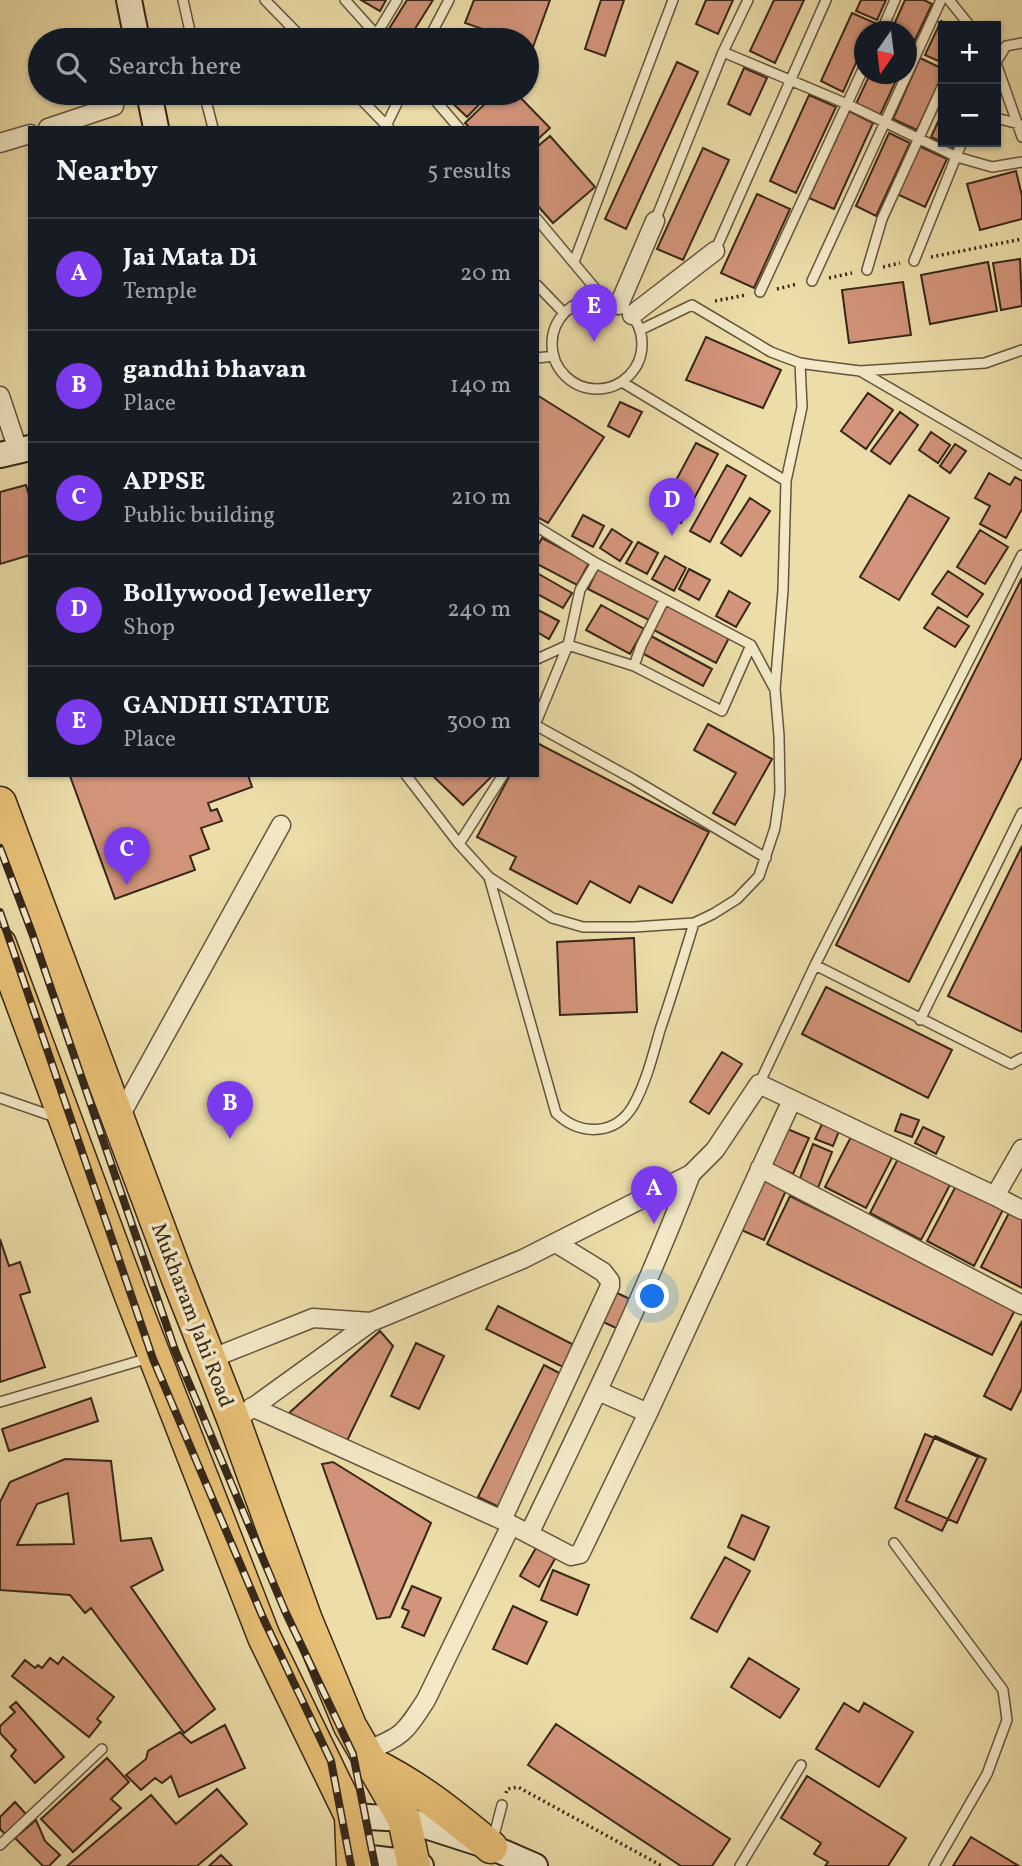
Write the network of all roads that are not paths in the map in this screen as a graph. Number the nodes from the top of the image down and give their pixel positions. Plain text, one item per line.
1 (129, 0) edge
2 (183, 0) edge
3 (265, 0) edge
4 (397, 0) edge
5 (449, 0) edge
6 (673, 0) edge
7 (748, 0) edge
8 (826, 0) edge
9 (895, 0) edge
10 (941, 0) edge
11 (948, 0) edge
12 (346, 1) edge
13 (886, 21) edge
14 (966, 21) edge
15 (135, 28) edge
16 (189, 28) edge
17 (292, 28) edge
18 (370, 28) edge
19 (384, 28) edge
20 (434, 28) edge
21 (1022, 43) edge
22 (723, 52) junction
23 (1001, 54) edge
24 (1001, 75) edge
25 (789, 81) junction
26 (856, 84) edge
27 (938, 96) edge
28 (847, 104) junction
29 (151, 105) edge
30 (207, 105) edge
31 (366, 105) edge
32 (397, 105) edge
33 (439, 105) edge
34 (114, 106) dead end
35 (1001, 119) edge
36 (885, 122) junction
37 (1019, 124) junction
38 (54, 126) edge
39 (156, 126) edge
40 (212, 126) edge
41 (386, 126) edge
42 (387, 126) edge
43 (457, 126) edge
44 (28, 135) edge
45 (1022, 137) edge
46 (919, 138) junction
47 (0, 143) edge
48 (960, 147) edge
49 (957, 157) junction
50 (1022, 162) edge
51 (539, 221) edge
52 (655, 221) joint
53 (715, 251) joint
54 (914, 261) dead end
55 (574, 262) junction
56 (867, 270) dead end
57 (812, 281) dead end
58 (539, 287) edge
59 (760, 292) dead end
60 (624, 312) junction
61 (564, 313) junction
62 (1022, 350) edge
63 (554, 356) junction
64 (539, 358) edge
65 (800, 363) junction
66 (860, 372) junction
67 (622, 382) junction
68 (0, 396) edge
69 (16, 451) edge
70 (1022, 465) edge
71 (786, 481) junction
72 (539, 528) edge
73 (1022, 555) edge
74 (596, 563) junction
75 (1019, 569) edge
76 (664, 600) junction
77 (751, 645) junction
78 (568, 646) junction
79 (539, 658) edge
80 (634, 666) junction
81 (775, 689) junction
82 (539, 715) edge
83 (539, 727) edge
84 (408, 777) edge
85 (502, 777) edge
86 (0, 803) edge
87 (1022, 813) edge
88 (281, 825) dead end
89 (458, 844) junction
90 (766, 858) junction
91 (489, 877) junction
92 (694, 923) junction
93 (0, 944) edge
94 (59, 959) junction
95 (815, 965) junction
96 (13, 979) junction
97 (920, 1020) junction
98 (1022, 1058) edge
99 (759, 1084) junction
100 (0, 1098) edge
101 (792, 1100) junction
102 (119, 1118) junction
103 (66, 1121) junction
104 (1022, 1149) edge
105 (760, 1168) junction
106 (691, 1174) junction
107 (995, 1196) junction
108 (1022, 1210) edge
109 (556, 1243) junction
110 (1022, 1305) edge
111 (371, 1322) junction
112 (154, 1356) junction
113 (209, 1359) junction
114 (598, 1391) junction
115 (0, 1402) edge
116 (648, 1413) junction
117 (243, 1414) junction
118 (506, 1522) junction
119 (529, 1534) junction
120 (894, 1543) dead end
121 (102, 1749) dead end
122 (368, 1757) junction
123 (802, 1765) dead end
124 (502, 1805) road end
125 (351, 1816) junction
126 (404, 1819) junction
127 (0, 1845) edge
128 (491, 1847) junction
129 (353, 1861) edge
130 (416, 1865) edge
131 (535, 1866) edge
132 (740, 1866) edge
133 (934, 1866) edge

1 - 15 main road
2 - 16 lane
3 - 17 lane
4 - 19 lane
5 - 20 lane
6 - 55 lane
7 - 22 lane
8 - 25 lane
9 - 13 lane
10 - 36 lane
11 - 14 lane
12 - 18 lane
21 - 23 lane
22 - 25 lane
22 - 52 lane
24 - 37 lane
25 - 28 lane
25 - 53 lane
26 - 28 lane
27 - 46 lane
28 - 36 lane
28 - 59 lane
29 - 39 main road
30 - 40 lane
31 - 41 lane
32 - 42 lane
33 - 43 lane
34 - 38 street
35 - 37 lane
36 - 46 lane
36 - 57 lane
37 - 45 lane
44 - 47 street
46 - 49 lane
46 - 56 lane
48 - 49 lane
49 - 50 lane
49 - 54 lane
51 - 55 lane
52 - 60 street
53 - 60 street
55 - 60 lane
58 - 61 lane
60 - 61 lane
60 - 65 lane
60 - 67 lane
61 - 63 lane
62 - 66 lane
63 - 64 lane
63 - 67 lane
65 - 66 lane
65 - 71 lane
66 - 70 lane
67 - 71 lane
68 - 69 street
71 - 81 lane
72 - 74 lane
73 - 75 lane
74 - 76 lane
74 - 78 lane
75 - 95 lane
76 - 77 lane
76 - 80 lane
77 - 80 lane
77 - 81 lane
78 - 79 lane
78 - 80 lane
78 - 82 lane
81 - 90 lane
83 - 90 lane
84 - 89 lane
85 - 89 lane
86 - 94 highway, Mukharam Jahi Road
87 - 97 lane
88 - 102 street
89 - 91 lane
90 - 92 lane
91 - 92 lane
91 - 92 lane
93 - 96 highway
94 - 96 highway
94 - 102 highway, Mukharam Jahi Road
95 - 97 lane
95 - 99 lane
96 - 103 highway
97 - 98 lane
99 - 101 street
99 - 106 street
100 - 103 lane
101 - 105 street
101 - 107 street
102 - 113 highway, Mukharam Jahi Road
103 - 112 highway
104 - 107 street
105 - 110 street
105 - 116 street
106 - 109 street
106 - 114 street
107 - 108 street
109 - 111 street
109 - 118 street
111 - 113 street
111 - 117 street
112 - 115 lane
112 - 125 highway
113 - 117 highway, Mukharam Jahi Road
114 - 116 street
114 - 119 street
116 - 119 street
117 - 118 street
117 - 122 highway, Mukharam Jahi Road
118 - 119 street
118 - 122 street
120 - 133 lane
121 - 127 lane
122 - 126 highway, Mukharam Jahi Road
122 - 128 highway
123 - 132 lane
124 - 128 lane
125 - 126 main road
125 - 129 highway
126 - 128 main road
126 - 130 highway, Mukharam Jahi Road
128 - 131 main road
129 - 130 main road

